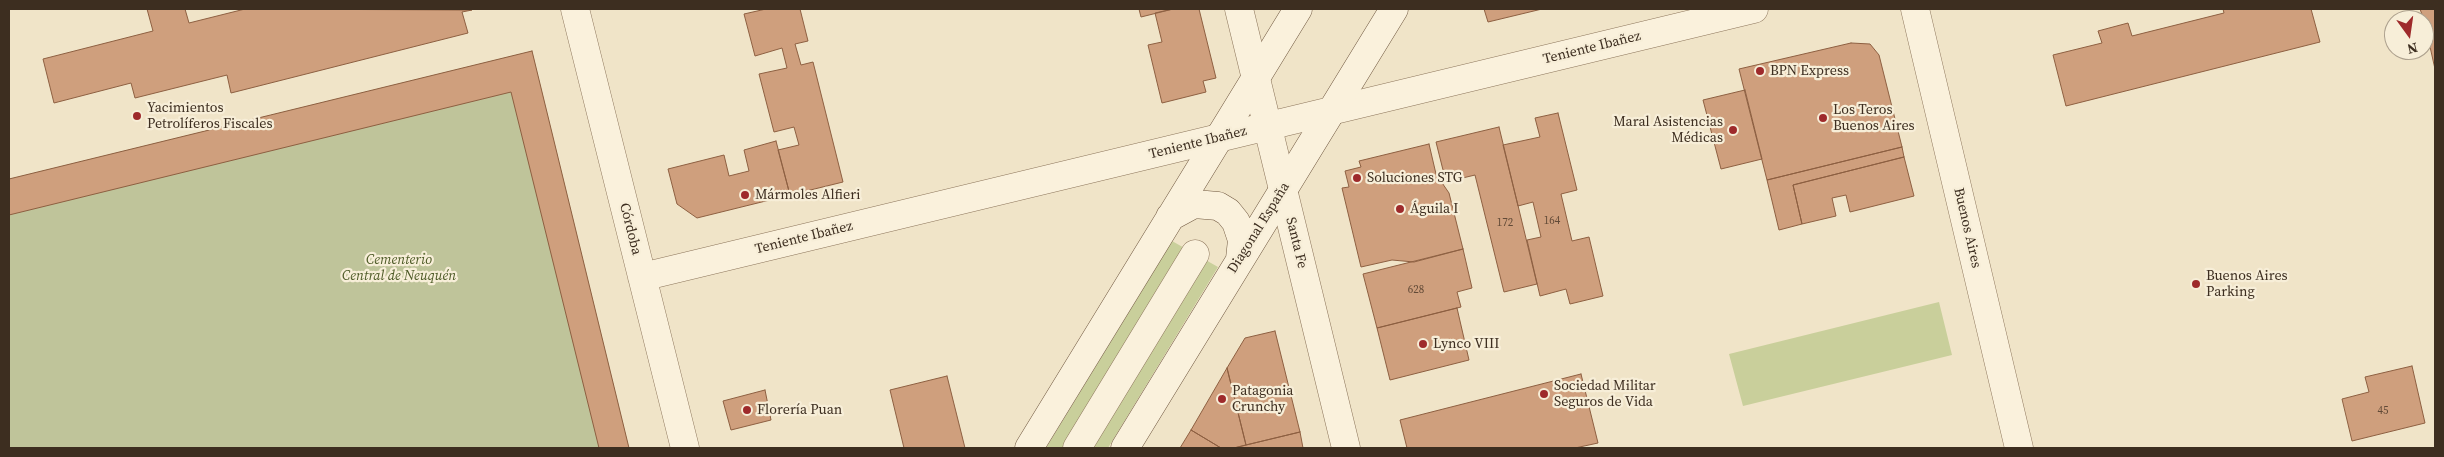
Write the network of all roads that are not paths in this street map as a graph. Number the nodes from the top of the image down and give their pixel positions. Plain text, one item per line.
1 (575, 9) edge
2 (1239, 9) edge
3 (1298, 9) edge
4 (1394, 9) edge
5 (1754, 9) edge
6 (1915, 9) edge
7 (1256, 77) junction
8 (1331, 110) junction
9 (1267, 126) junction
10 (1219, 138) junction
11 (1283, 190) junction
12 (1170, 217) junction
13 (1195, 254) dead end
14 (1240, 259) junction
15 (642, 277) junction
16 (685, 448) edge
17 (1029, 448) edge
18 (1077, 448) edge
19 (1125, 448) edge
20 (1346, 448) edge
21 (2019, 448) edge

1 - 15 street, Córdoba
2 - 7 street, Santa Fe
3 - 7 street
4 - 8 street, Diagonal España
5 - 8 street, Teniente Ibañez
6 - 21 street, Buenos Aires
7 - 9 street, Santa Fe
7 - 10 street
8 - 9 street, Teniente Ibañez
8 - 11 street, Diagonal España
9 - 10 street, Teniente Ibañez
9 - 11 street, Santa Fe
10 - 12 street
10 - 15 street, Teniente Ibañez
11 - 14 street, Diagonal España
11 - 20 street, Santa Fe
12 - 14 street
12 - 17 street
13 - 18 street
14 - 19 street, Diagonal España
15 - 16 street, Córdoba

